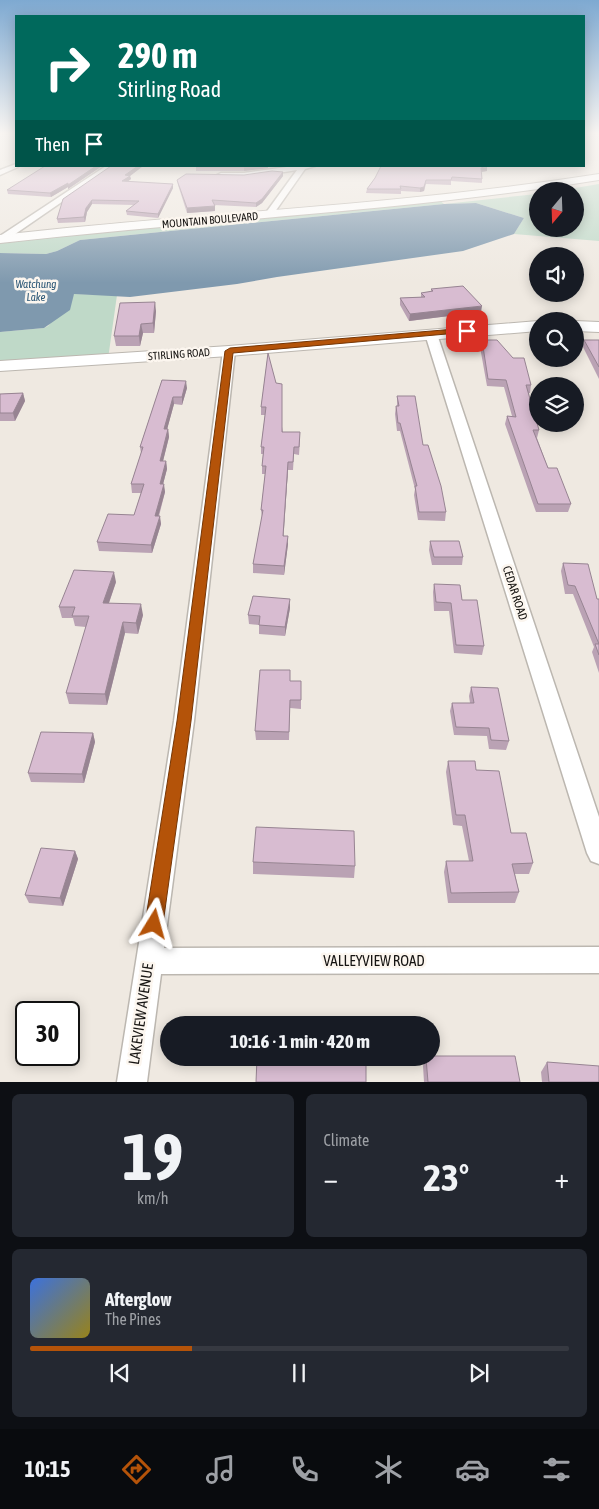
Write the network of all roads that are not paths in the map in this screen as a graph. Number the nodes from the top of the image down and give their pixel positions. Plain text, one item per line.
1 (86, 182) edge
2 (292, 182) edge
3 (565, 182) edge
4 (269, 214) junction
5 (1, 239) edge
6 (584, 326) edge
7 (529, 327) edge
8 (599, 327) edge
9 (431, 334) junction
10 (230, 351) junction
11 (0, 366) edge
12 (599, 853) edge
13 (599, 960) edge
14 (148, 962) junction
15 (132, 1082) edge

1 - 5 street
2 - 4 street
3 - 4 street, MOUNTAIN BOULEVARD
4 - 5 street, MOUNTAIN BOULEVARD
6 - 8 street
7 - 9 street, STIRLING ROAD
9 - 10 street, STIRLING ROAD
9 - 12 street, CEDAR ROAD
10 - 11 street, STIRLING ROAD
10 - 14 street, LAKEVIEW AVENUE
13 - 14 street, VALLEYVIEW ROAD
14 - 15 street, LAKEVIEW AVENUE

